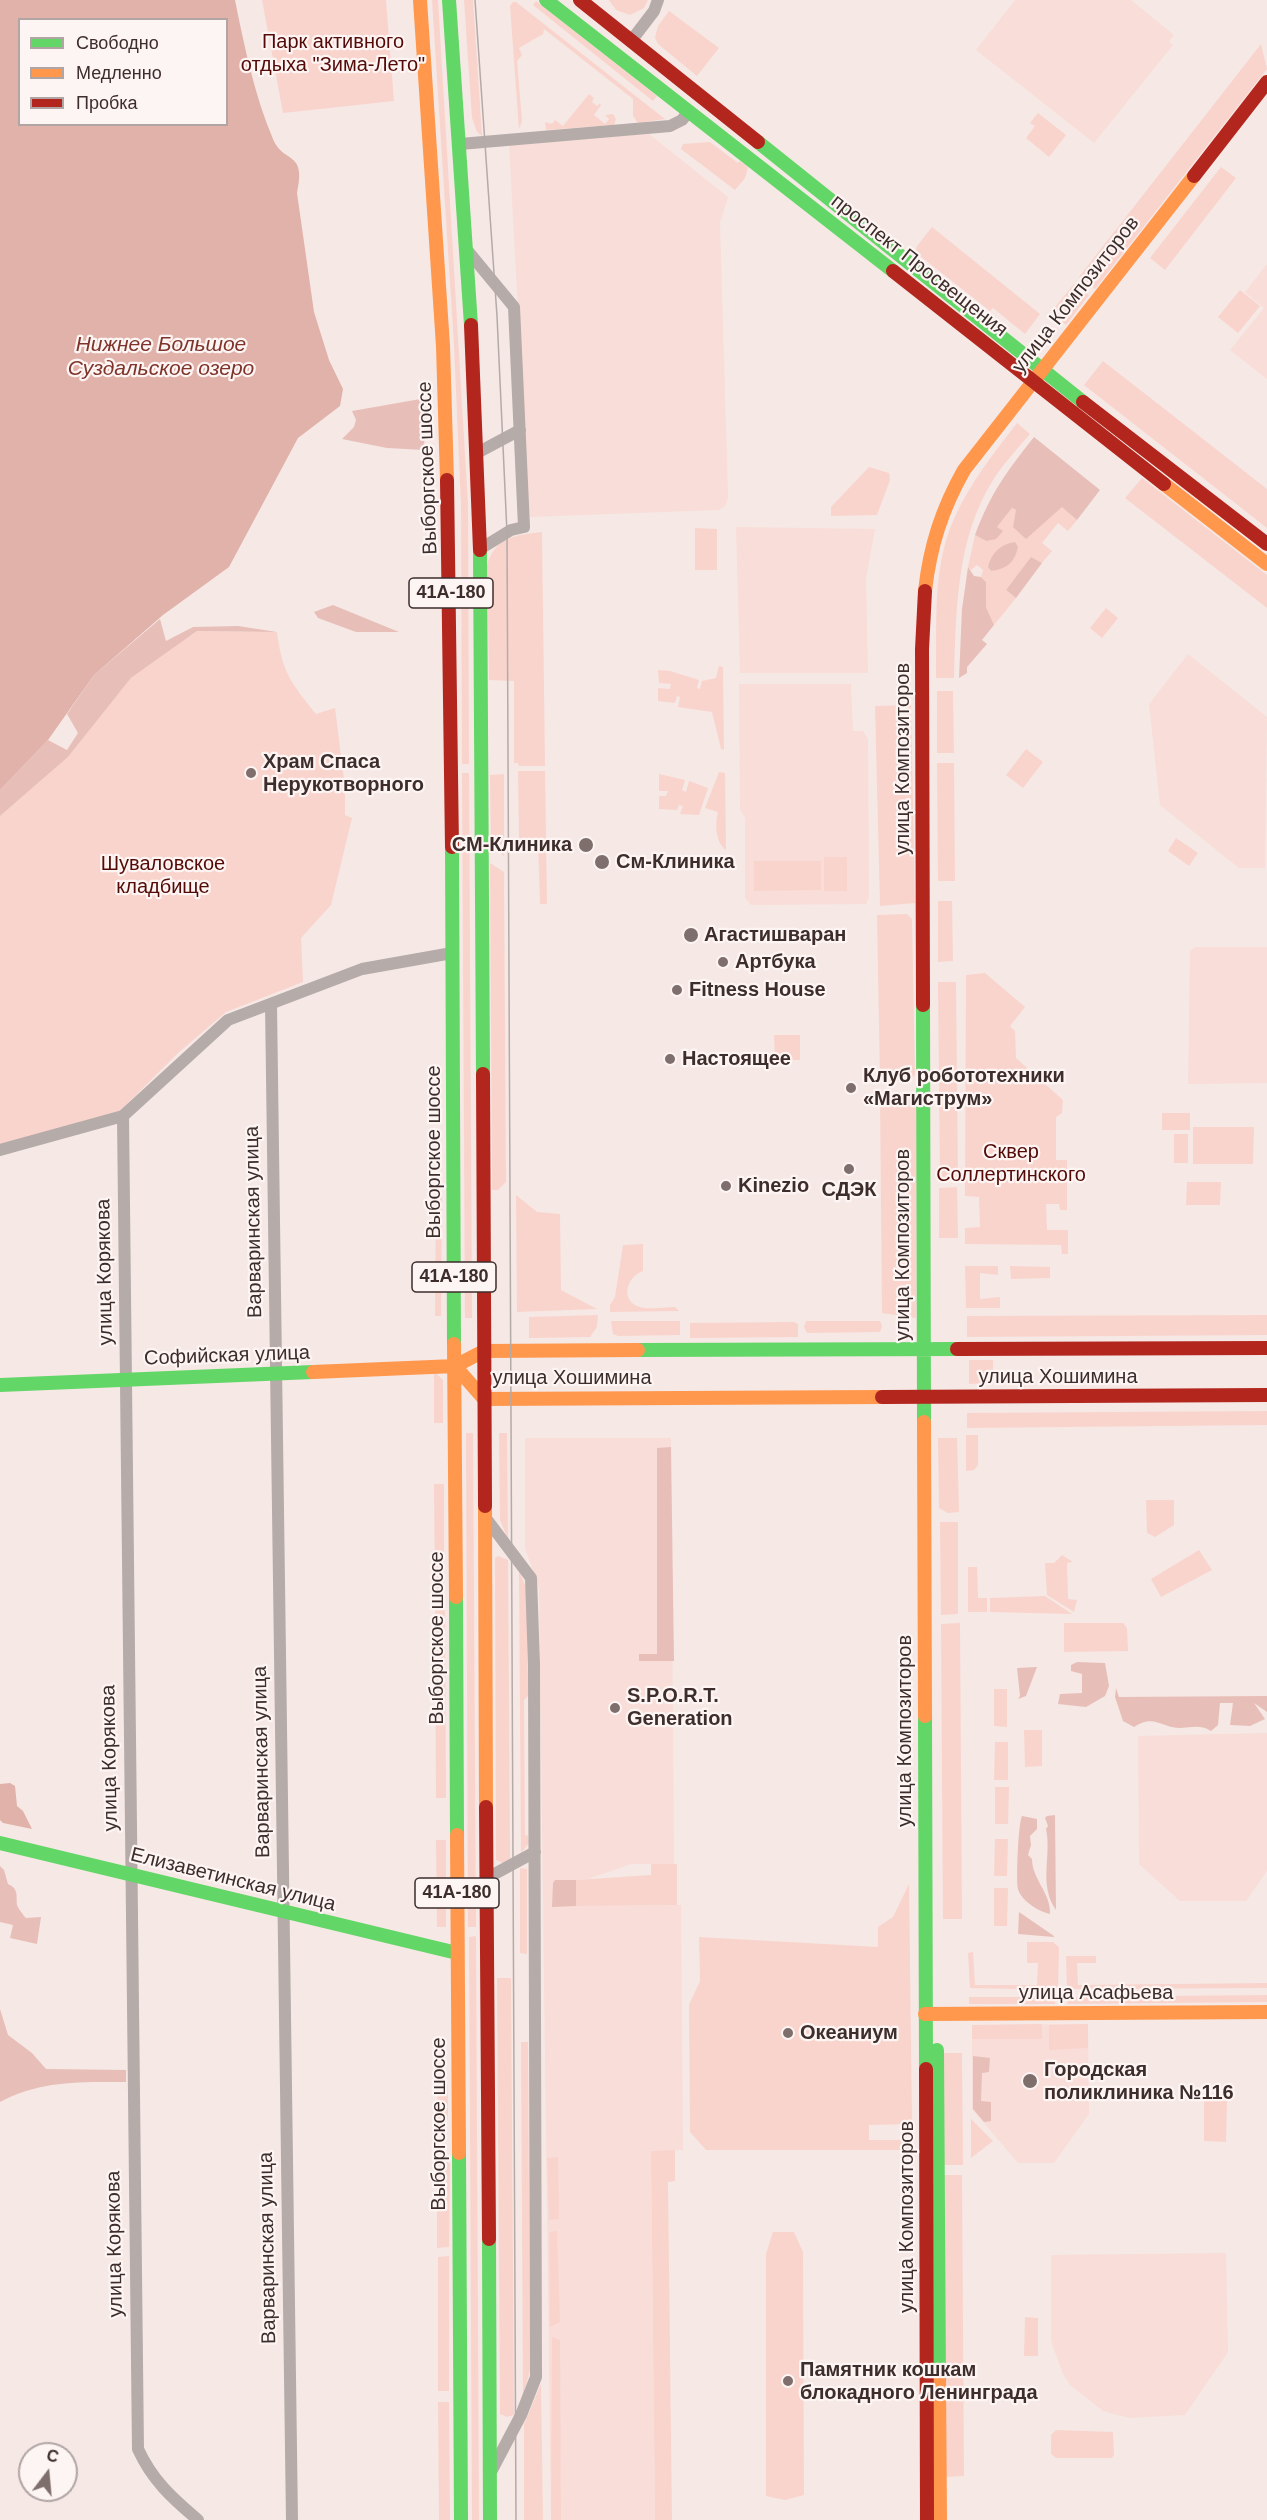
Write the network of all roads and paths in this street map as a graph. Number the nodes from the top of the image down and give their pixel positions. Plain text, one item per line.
1 (420, 0) edge
2 (450, 0) edge
3 (546, 0) edge
4 (580, 0) edge
5 (658, 0) edge
6 (631, 41) junction
7 (1267, 82) edge
8 (1267, 94) edge
9 (689, 111) junction
10 (460, 144) junction
11 (466, 249) junction
12 (1045, 372) junction
13 (1035, 384) junction
14 (520, 430) junction
15 (477, 453) junction
16 (1267, 544) edge
17 (480, 549) junction
18 (1267, 564) edge
19 (452, 952) junction
20 (271, 1004) junction
21 (123, 1116) junction
22 (0, 1150) edge
23 (1267, 1348) edge
24 (928, 1349) junction
25 (484, 1351) junction
26 (455, 1366) junction
27 (276, 1374) junction
28 (125, 1380) junction
29 (0, 1385) edge
30 (1267, 1395) edge
31 (928, 1397) junction
32 (484, 1399) junction
33 (485, 1516) junction
34 (0, 1843) edge
35 (535, 1852) junction
36 (131, 1876) junction
37 (487, 1878) junction
38 (283, 1913) junction
39 (458, 1953) junction
40 (1267, 2012) edge
41 (931, 2014) junction
42 (490, 2473) junction
43 (198, 2520) edge
44 (292, 2520) edge
45 (461, 2520) edge
46 (490, 2520) edge
47 (927, 2520) edge
48 (940, 2520) edge

1 - 19 main road, Выборгское шоссе / 41А-180
2 - 10 main road, 41А-180
3 - 9 main road, проспект Просвещения
4 - 6 main road, проспект Просвещения
5 - 6 street
6 - 12 main road, проспект Просвещения
7 - 12 main road, улица Композиторов
8 - 12 main road, улица Композиторов
9 - 10 street
9 - 13 main road, проспект Просвещения
10 - 11 main road, 41А-180
11 - 14 street
11 - 15 main road, 41А-180
12 - 13 main road, улица Композиторов
12 - 16 main road, проспект Просвещения
13 - 18 main road, проспект Просвещения
13 - 24 main road, улица Композиторов
14 - 15 street
14 - 17 street
15 - 17 main road, 41А-180
17 - 25 main road, 41А-180
19 - 20 street
19 - 26 main road, Выборгское шоссе / 41А-180
20 - 21 street
20 - 27 street, Варваринская улица
21 - 22 street
21 - 28 street, улица Корякова
23 - 24 main road, улица Хошимина
24 - 25 main road, улица Хошимина
24 - 31 main road, улица Композиторов
25 - 26 main road, улица Хошимина
25 - 32 main road, 41А-180
26 - 27 main road, Софийская улица
26 - 32 main road, улица Хошимина
26 - 39 main road, Выборгское шоссе / 41А-180
27 - 28 main road, Софийская улица
27 - 38 street, Варваринская улица
28 - 29 main road, Софийская улица
28 - 36 street, улица Корякова
30 - 31 main road, улица Хошимина
31 - 32 main road, улица Хошимина
31 - 41 main road, улица Композиторов
32 - 33 main road, 41А-180
33 - 35 street
33 - 37 main road, 41А-180
34 - 36 main road, Елизаветинская улица
35 - 37 street
35 - 42 street
36 - 38 main road, Елизаветинская улица
36 - 43 street, улица Корякова
37 - 42 main road, 41А-180
38 - 39 main road, Елизаветинская улица
38 - 44 street, Варваринская улица
39 - 45 main road, Выборгское шоссе / 41А-180
40 - 41 main road, улица Асафьева
41 - 47 main road, улица Композиторов
41 - 48 main road, улица Композиторов
42 - 46 main road, 41А-180

